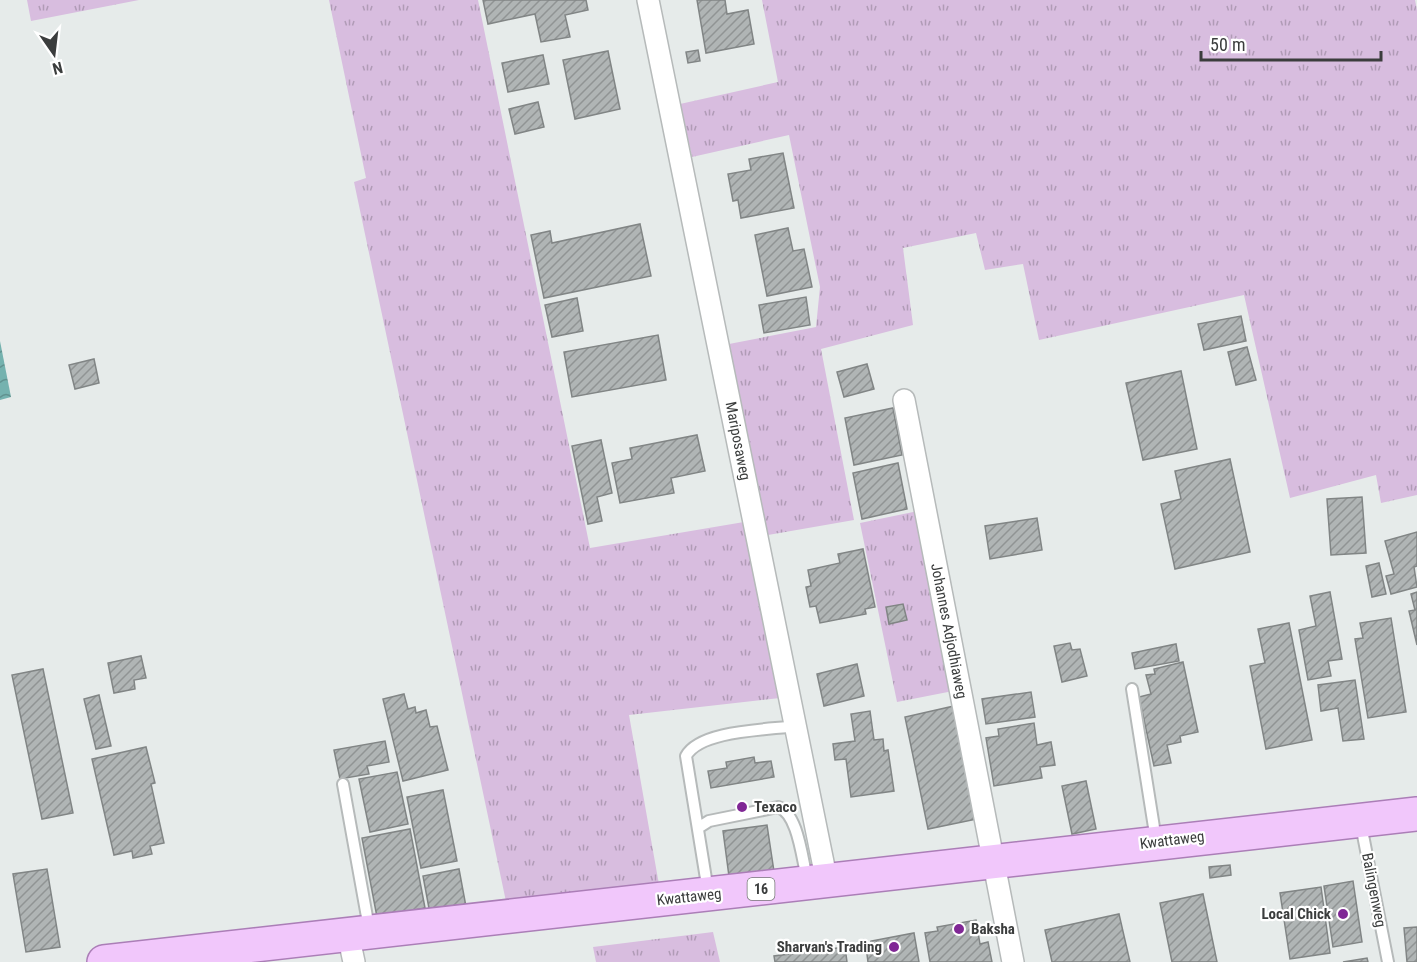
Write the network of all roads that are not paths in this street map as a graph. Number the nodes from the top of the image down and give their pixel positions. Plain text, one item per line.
1 (648, 0) edge
2 (904, 400) dead end
3 (1132, 689) dead end
4 (796, 726) junction
5 (343, 784) dead end
6 (1417, 814) edge
7 (1360, 819) junction
8 (698, 828) junction
9 (1156, 842) junction
10 (994, 862) junction
11 (818, 883) junction
12 (709, 895) junction
13 (357, 942) edge
14 (104, 962) edge
15 (1013, 962) edge
16 (1388, 962) edge

1 - 4 street, Mariposaweg
2 - 10 street, Johannes Adjodhiaweg
3 - 9 lane
4 - 8 lane
4 - 11 street, Mariposaweg
5 - 13 lane
6 - 7 main road, Kwattaweg / 16
7 - 9 main road, Kwattaweg / 16
7 - 16 lane, Balingenweg
8 - 11 lane
8 - 12 lane
9 - 10 main road, Kwattaweg / 16
10 - 11 main road, Kwattaweg / 16
10 - 15 street, Johannes Adjodhiaweg
11 - 12 main road, Kwattaweg / 16
12 - 13 main road, Kwattaweg / 16
13 - 14 main road, Kwattaweg / 16

